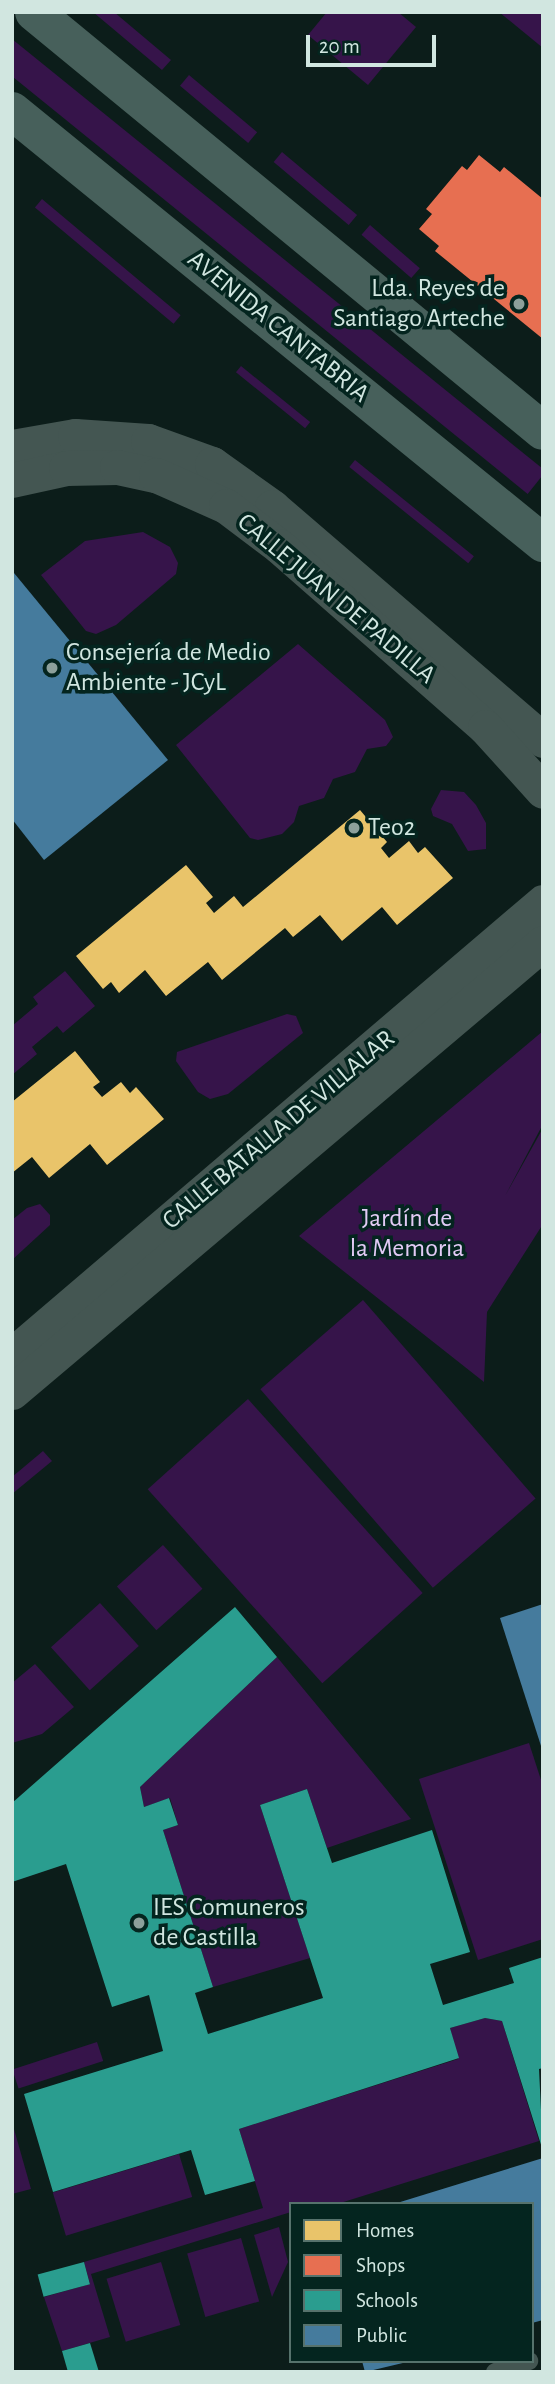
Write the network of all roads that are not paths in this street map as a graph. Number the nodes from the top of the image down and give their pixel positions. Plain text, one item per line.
1 (34, 12) edge
2 (12, 111) edge
3 (543, 431) edge
4 (12, 447) edge
5 (12, 480) edge
6 (543, 543) edge
7 (543, 740) edge
8 (543, 791) edge
9 (543, 902) edge
10 (543, 943) edge
11 (12, 1355) edge
12 (12, 1392) edge
13 (524, 2363) edge
14 (495, 2372) edge

1 - 3 main road
2 - 6 main road, AVENIDA CANTABRIA
4 - 7 street, CALLE JUAN DE PADILLA
5 - 8 street, CALLE JUAN DE PADILLA
9 - 11 street, CALLE BATALLA DE VILLALAR
10 - 12 street, CALLE BATALLA DE VILLALAR
13 - 14 lane

